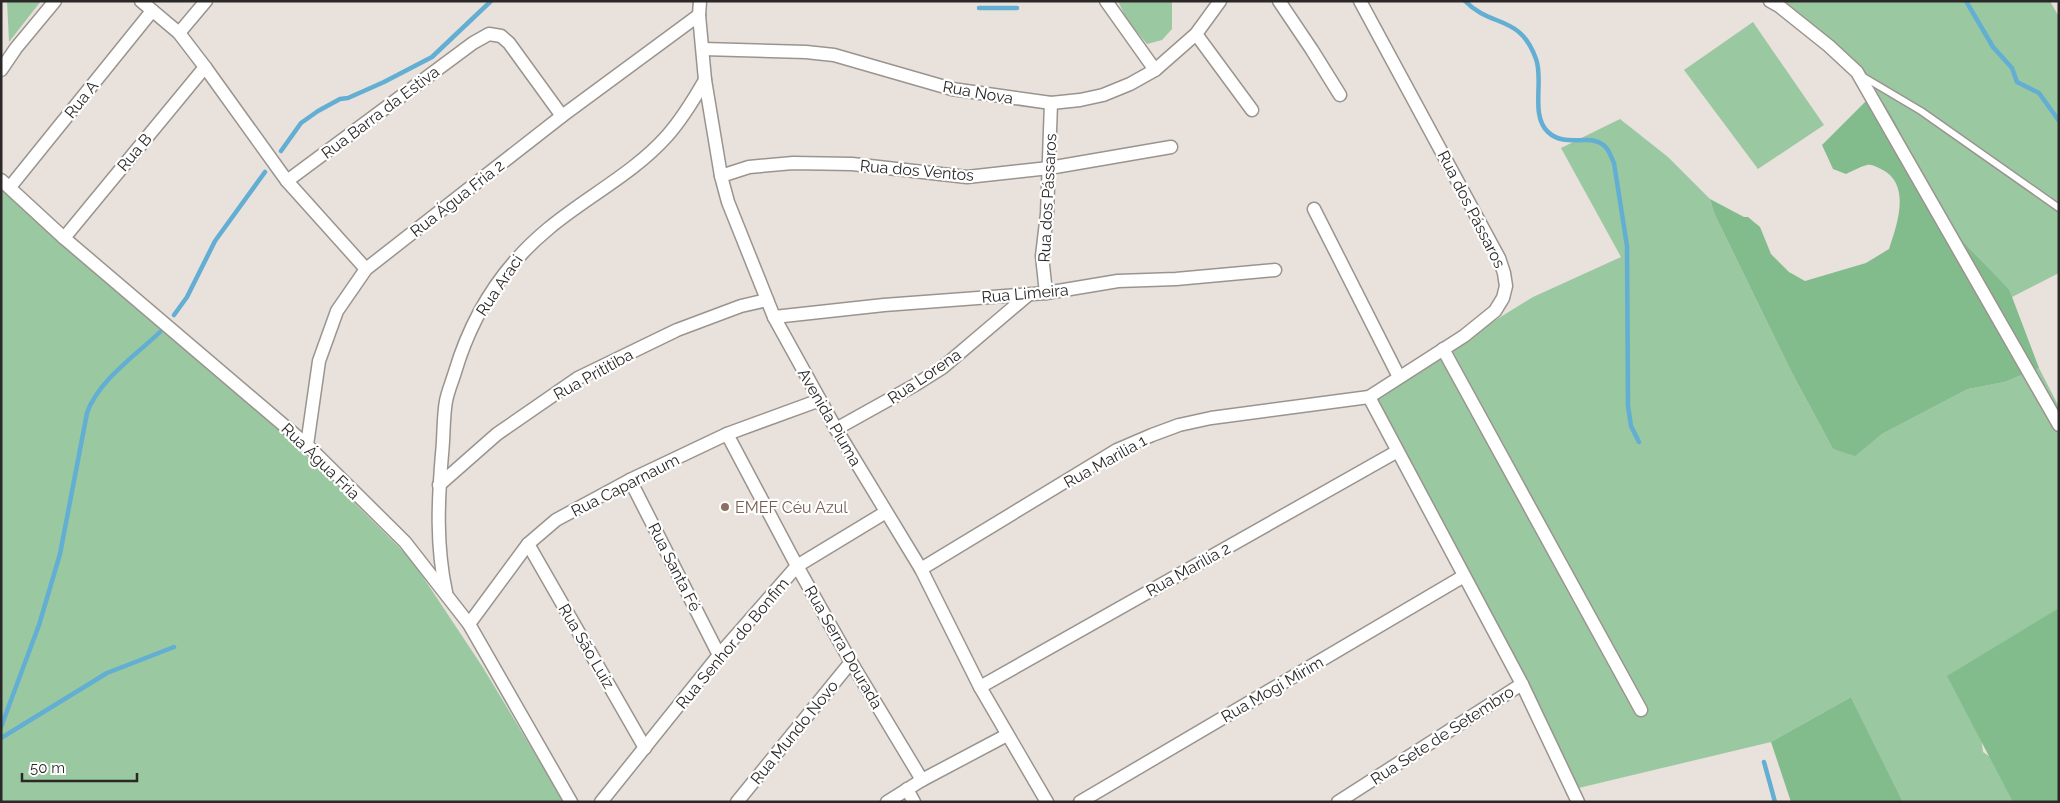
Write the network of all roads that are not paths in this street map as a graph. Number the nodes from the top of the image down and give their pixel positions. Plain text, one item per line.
1 (55, 1) edge
2 (141, 1) edge
3 (206, 1) edge
4 (700, 1) edge
5 (1106, 1) edge
6 (1220, 1) edge
7 (1279, 1) edge
8 (1360, 1) edge
9 (1770, 1) edge
10 (152, 11) junction
11 (699, 16) junction
12 (179, 33) junction
13 (1196, 34) junction
14 (703, 49) junction
15 (205, 67) junction
16 (1, 70) edge
17 (1155, 70) junction
18 (1857, 72) junction
19 (705, 80) junction
20 (1340, 95) dead end
21 (1051, 103) junction
22 (1252, 110) dead end
23 (562, 116) junction
24 (1171, 147) dead end
25 (1049, 168) junction
26 (721, 176) junction
27 (287, 181) junction
28 (6, 184) edge
29 (2059, 208) edge
30 (1314, 209) dead end
31 (64, 238) junction
32 (366, 269) junction
33 (1275, 270) dead end
34 (1046, 294) junction
35 (1028, 295) junction
36 (767, 300) junction
37 (774, 317) junction
38 (1443, 349) junction
39 (1399, 377) junction
40 (1369, 397) junction
41 (820, 400) junction
42 (2059, 425) edge
43 (836, 429) junction
44 (727, 434) junction
45 (307, 445) junction
46 (1396, 452) junction
47 (630, 480) junction
48 (439, 485) junction
49 (886, 512) junction
50 (528, 544) junction
51 (797, 566) junction
52 (921, 569) junction
53 (1464, 576) junction
54 (446, 594) junction
55 (469, 624) junction
56 (719, 655) junction
57 (851, 662) junction
58 (1522, 684) junction
59 (980, 687) junction
60 (1641, 710) dead end
61 (1007, 735) junction
62 (645, 748) junction
63 (922, 780) junction
64 (907, 790) junction
65 (571, 802) edge
66 (601, 802) edge
67 (737, 802) edge
68 (886, 802) edge
69 (914, 802) edge
70 (1048, 802) edge
71 (1080, 802) edge
72 (1338, 802) edge
73 (1578, 802) edge

1 - 16 street
2 - 10 street
3 - 12 street
4 - 11 street, Avenida Piuma
5 - 17 street
6 - 13 street, Rua Nova
7 - 20 street
8 - 38 street, Rua dos Pássaros
9 - 18 street
10 - 12 street
10 - 28 street, Rua A
11 - 14 street, Avenida Piuma
11 - 23 street, Rua Água Fria 2
12 - 15 street
13 - 17 street, Rua Nova
13 - 22 street
14 - 19 street, Avenida Piuma
14 - 21 street, Rua Nova
15 - 27 street
15 - 31 street, Rua B
17 - 21 street, Rua Nova
18 - 29 lane
18 - 42 street
19 - 26 street, Avenida Piuma
19 - 48 street, Rua Araci
21 - 25 street, Rua dos Pássaros
23 - 27 street, Rua Barra da Estiva
23 - 32 street, Rua Água Fria 2
24 - 25 street, Rua dos Ventos
25 - 26 street, Rua dos Ventos
25 - 34 street, Rua dos Pássaros
26 - 36 street, Avenida Piuma
27 - 32 street
28 - 31 street, Rua Água Fria
30 - 39 street
31 - 45 street, Rua Água Fria
32 - 45 street, Rua Água Fria 2
33 - 34 street, Rua Limeira
34 - 35 street, Rua Limeira
35 - 37 street, Rua Limeira
35 - 43 street, Rua Lorena
36 - 37 street, Avenida Piuma
36 - 48 street, Rua Prititiba
37 - 41 street, Avenida Piuma
38 - 39 street, Rua dos Pássaros
38 - 60 street
39 - 40 street, Rua dos Pássaros
40 - 46 street
40 - 52 street, Rua Marilia 1
41 - 43 street, Avenida Piuma
41 - 44 street, Rua Caparnaum
43 - 49 street, Avenida Piuma
44 - 47 street, Rua Caparnaum
44 - 51 street, Rua Serra Dourada
45 - 54 street, Rua Água Fria
46 - 53 street
46 - 59 street, Rua Marilia 2
47 - 50 street, Rua Caparnaum
47 - 56 street, Rua Santa Fé
48 - 54 street, Rua Araci
49 - 51 street, Rua Senhor do Bonfim
49 - 52 street, Avenida Piuma
50 - 55 street, Rua Caparnaum
50 - 62 street, Rua São Luiz
51 - 56 street, Rua Senhor do Bonfim
51 - 57 street, Rua Serra Dourada
52 - 59 street, Avenida Piuma
53 - 58 street
53 - 71 street, Rua Mogi Mirim
54 - 55 street, Rua Água Fria
55 - 65 street, Rua Água Fria
56 - 62 street, Rua Senhor do Bonfim
57 - 63 street, Rua Serra Dourada
57 - 67 street, Rua Mundo Novo
58 - 72 street, Rua Sete de Setembro
58 - 73 street
59 - 61 street, Avenida Piuma
61 - 63 street
61 - 70 street, Avenida Piuma
62 - 66 street, Rua Senhor do Bonfim
63 - 64 street
64 - 68 street
64 - 69 street

